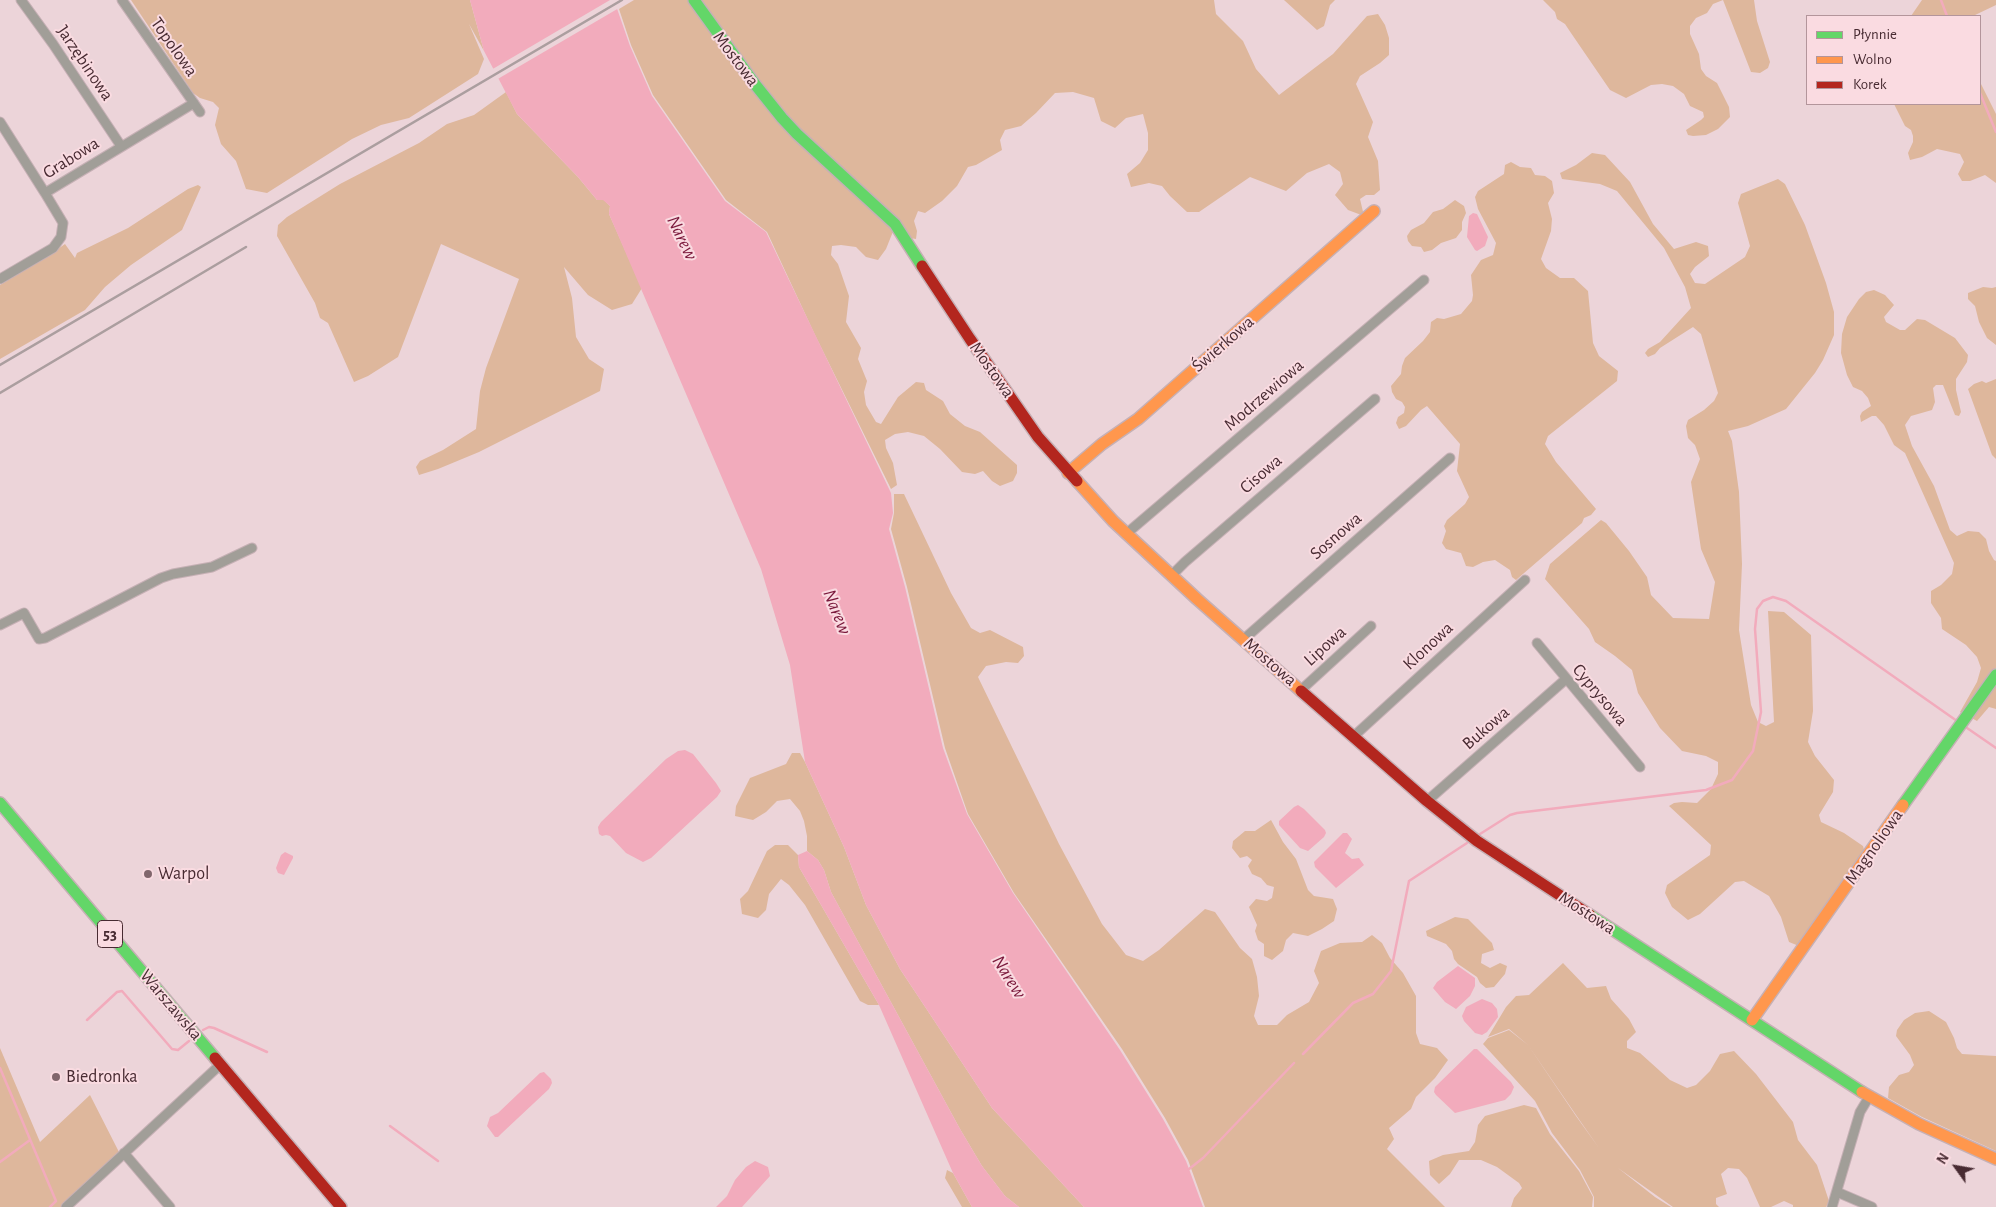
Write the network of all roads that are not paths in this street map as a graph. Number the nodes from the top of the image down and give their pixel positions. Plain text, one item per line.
1 (21, 0) edge
2 (122, 0) edge
3 (694, 0) edge
4 (194, 103) junction
5 (200, 112) dead end
6 (0, 122) edge
7 (121, 146) junction
8 (46, 193) junction
9 (1374, 211) dead end
10 (0, 279) edge
11 (1424, 280) dead end
12 (1375, 399) dead end
13 (1450, 458) dead end
14 (1068, 473) junction
15 (1126, 534) junction
16 (252, 548) dead end
17 (1171, 576) junction
18 (1524, 580) dead end
19 (0, 625) edge
20 (1371, 626) dead end
21 (1244, 639) junction
22 (1537, 643) dead end
23 (1996, 675) edge
24 (1566, 679) junction
25 (1301, 690) junction
26 (1354, 736) junction
27 (1640, 767) dead end
28 (1427, 801) junction
29 (0, 803) edge
30 (1752, 1020) junction
31 (221, 1064) junction
32 (1869, 1096) junction
33 (124, 1153) junction
34 (1996, 1159) edge
35 (1837, 1192) junction
36 (66, 1207) edge
37 (170, 1207) edge
38 (342, 1207) edge
39 (1832, 1207) edge
40 (1872, 1207) edge

1 - 7 street, Jarzębinowa
2 - 4 street, Topolowa
3 - 14 street, Mostowa
4 - 5 street, Topolowa
4 - 7 street, Grabowa
6 - 8 street
7 - 8 street, Grabowa
8 - 10 street, Grabowa
9 - 14 street, Świerkowa
11 - 15 street, Modrzewiowa
12 - 17 street, Cisowa
13 - 21 street, Sosnowa
14 - 15 street, Mostowa
15 - 17 street, Mostowa
16 - 19 street
17 - 21 street, Mostowa
18 - 26 street, Klonowa
20 - 25 street, Lipowa
21 - 25 street, Mostowa
22 - 24 street, Cyprysowa
23 - 30 street, Magnoliowa
24 - 27 street, Cyprysowa
24 - 28 street, Bukowa
25 - 26 street, Mostowa
26 - 28 street, Mostowa
28 - 30 street, Mostowa
29 - 31 street, Warszawska / 53
30 - 32 street, Mostowa
31 - 33 street
31 - 38 street, Warszawska / 53
32 - 34 street, Mostowa
32 - 35 street
33 - 36 street
33 - 37 street
35 - 39 street
35 - 40 street

